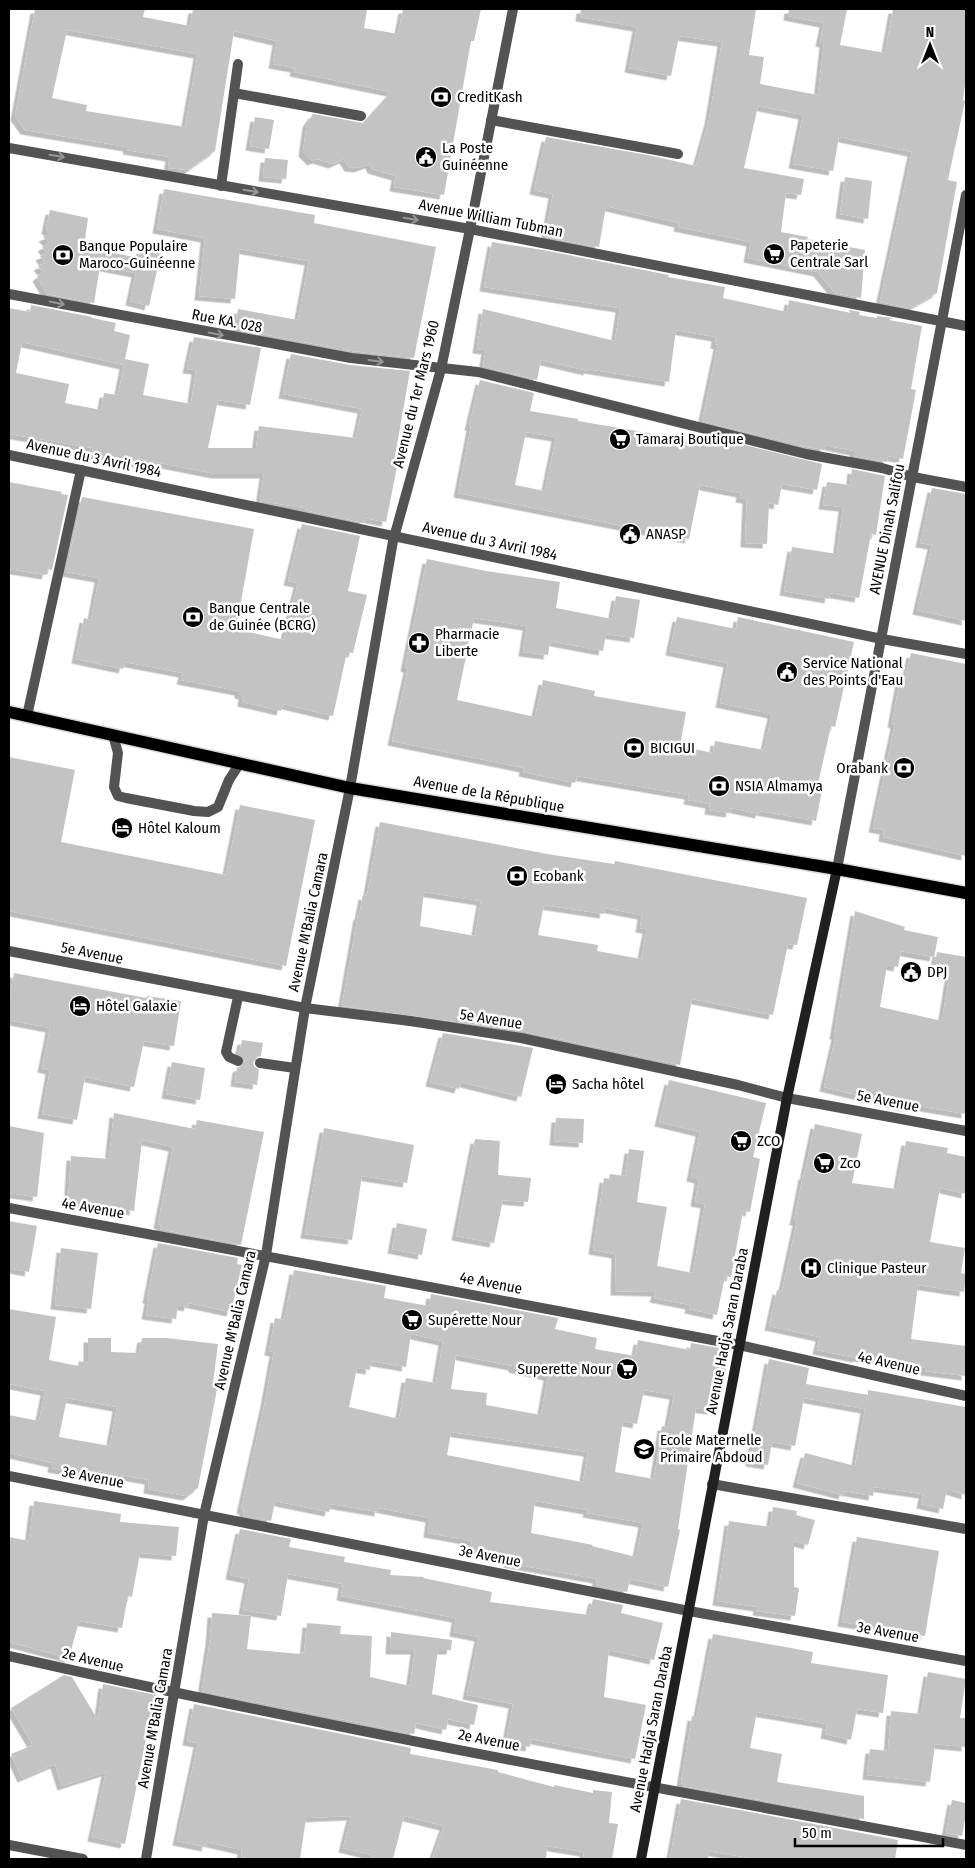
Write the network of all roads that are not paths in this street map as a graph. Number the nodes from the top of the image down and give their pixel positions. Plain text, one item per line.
1 (512, 9) edge
2 (238, 64) dead end
3 (234, 93) junction
4 (361, 116) dead end
5 (491, 120) junction
6 (9, 148) edge
7 (678, 154) dead end
8 (221, 186) junction
9 (966, 195) edge
10 (470, 229) junction
11 (9, 294) edge
12 (942, 322) junction
13 (966, 326) edge
14 (441, 369) junction
15 (9, 455) edge
16 (81, 470) junction
17 (913, 477) junction
18 (966, 487) edge
19 (394, 536) junction
20 (882, 639) junction
21 (966, 654) edge
22 (9, 712) edge
23 (27, 716) junction
24 (114, 735) junction
25 (240, 763) junction
26 (350, 788) junction
27 (837, 869) junction
28 (966, 893) edge
29 (9, 951) edge
30 (238, 996) junction
31 (305, 1008) junction
32 (238, 1061) dead end
33 (260, 1063) dead end
34 (295, 1068) junction
35 (787, 1098) junction
36 (966, 1131) edge
37 (9, 1208) edge
38 (266, 1255) junction
39 (740, 1345) junction
40 (966, 1396) edge
41 (9, 1476) edge
42 (712, 1484) junction
43 (204, 1515) junction
44 (966, 1529) edge
45 (689, 1611) junction
46 (9, 1656) edge
47 (966, 1661) edge
48 (174, 1693) junction
49 (655, 1788) junction
50 (9, 1845) edge
51 (966, 1845) edge
52 (83, 1859) edge
53 (146, 1859) edge
54 (641, 1859) edge

1 - 5 street, Avenue du 1er Mars 1960
2 - 3 street
3 - 4 street
3 - 8 street
5 - 7 street
5 - 10 street, Avenue du 1er Mars 1960
6 -> 8 street, Avenue William Tubman
8 -> 10 street, Avenue William Tubman
9 - 12 street, AVENUE Dinah Salifou
10 - 12 street, Avenue William Tubman
10 - 14 street, Avenue du 1er Mars 1960
11 -> 14 street, Rue KA. 028
12 - 13 street, Avenue William Tubman
12 - 17 street, AVENUE Dinah Salifou
14 - 17 street, Rue KA. 028
14 - 19 street, Avenue du 1er Mars 1960
15 - 16 street, Avenue du 3 Avril 1984
16 - 19 street, Avenue du 3 Avril 1984
16 - 23 street
17 - 18 street, Rue KA. 028
17 - 20 street, AVENUE Dinah Salifou
19 - 20 street, Avenue du 3 Avril 1984
19 - 26 street, Avenue du 1er Mars 1960
20 - 21 street, Avenue du 3 Avril 1984
20 - 27 street, AVENUE Dinah Salifou
22 - 23 main road, Avenue de la République
23 - 24 main road, Avenue de la République
24 - 25 main road, Avenue de la République
24 - 25 street
25 - 26 main road, Avenue de la République
26 - 27 main road, Avenue de la République
26 - 31 street, Avenue M'Balia Camara
27 - 28 main road, Avenue de la République
27 - 35 main road, Avenue Hadja Saran Daraba
29 - 30 street, 5e Avenue
30 - 31 street, 5e Avenue
30 - 32 street
31 - 34 street, Avenue M'Balia Camara
31 - 35 street, 5e Avenue
33 - 34 street
34 - 38 street, Avenue M'Balia Camara
35 - 36 street, 5e Avenue
35 - 39 main road, Avenue Hadja Saran Daraba
37 - 38 street, 4e Avenue
38 - 39 street, 4e Avenue
38 - 43 street, Avenue M'Balia Camara
39 - 40 street, 4e Avenue
39 - 42 main road, Avenue Hadja Saran Daraba
41 - 43 street, 3e Avenue
42 - 44 street
42 - 45 main road, Avenue Hadja Saran Daraba
43 - 45 street, 3e Avenue
43 - 48 street, Avenue M'Balia Camara
45 - 47 street, 3e Avenue
45 - 49 main road, Avenue Hadja Saran Daraba
46 - 48 street, 2e Avenue
48 - 49 street, 2e Avenue
48 - 53 street, Avenue M'Balia Camara
49 - 51 street, 2e Avenue
49 - 54 main road, Avenue Hadja Saran Daraba
50 - 52 street

